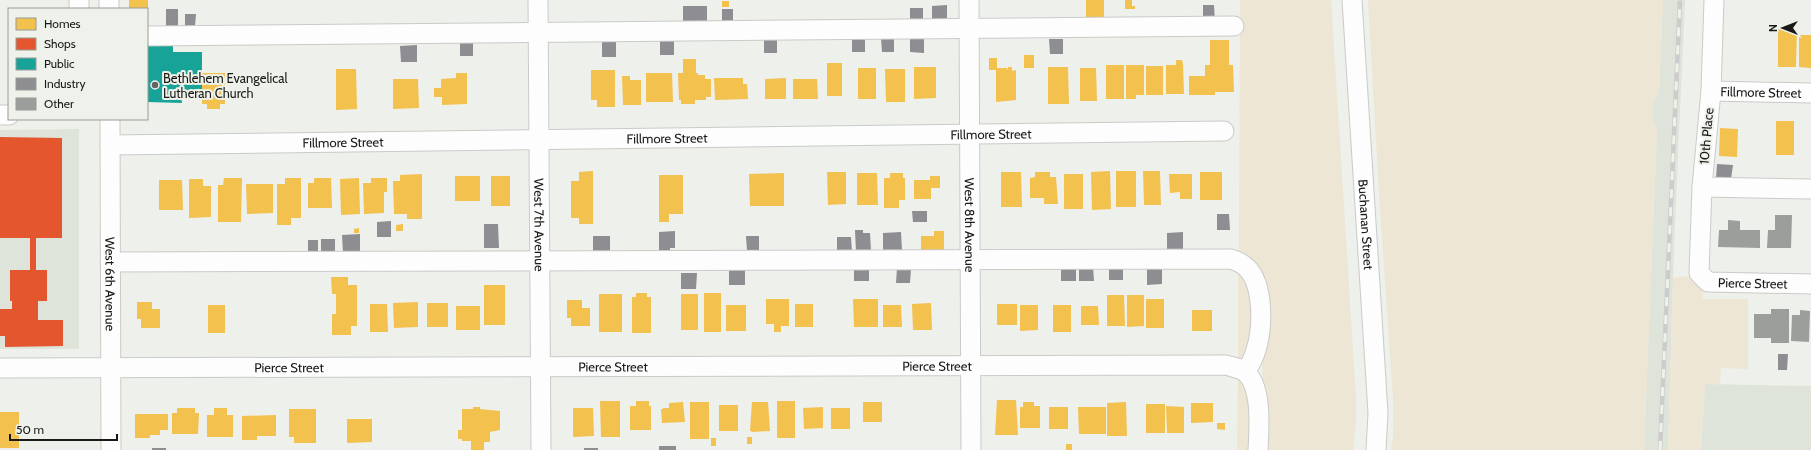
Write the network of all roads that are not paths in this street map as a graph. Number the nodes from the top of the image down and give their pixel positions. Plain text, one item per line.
1 (538, 0) edge
2 (969, 0) edge
3 (1352, 0) edge
4 (1714, 0) edge
5 (1234, 26) dead end
6 (969, 28) junction
7 (538, 33) junction
8 (148, 36) edge
9 (1711, 91) junction
10 (1811, 93) edge
11 (110, 120) edge
12 (1224, 131) dead end
13 (970, 135) junction
14 (539, 140) junction
15 (110, 145) junction
16 (1702, 187) junction
17 (1811, 189) edge
18 (971, 260) junction
19 (110, 262) junction
20 (540, 262) junction
21 (1699, 273) joint
22 (1811, 284) edge
23 (971, 365) junction
24 (540, 367) junction
25 (0, 368) edge
26 (111, 368) junction
27 (1244, 372) junction
28 (111, 450) edge
29 (541, 450) edge
30 (971, 450) edge
31 (1258, 450) edge
32 (1376, 450) edge

1 - 7 street, West 7th Avenue
2 - 6 street, West 8th Avenue
3 - 32 street, Buchanan Street
4 - 9 street, 10th Place
5 - 6 street
6 - 7 street
6 - 13 street, West 8th Avenue
7 - 8 street
7 - 14 street, West 7th Avenue
9 - 10 street, Fillmore Street
9 - 16 street, 10th Place
11 - 15 street, West 6th Avenue
12 - 13 street, Fillmore Street
13 - 14 street, Fillmore Street
13 - 18 street, West 8th Avenue
14 - 15 street, Fillmore Street
14 - 20 street, West 7th Avenue
15 - 19 street, West 6th Avenue
16 - 17 street
16 - 21 street, 10th Place
18 - 20 street
18 - 23 street, West 8th Avenue
18 - 27 street
19 - 20 street
19 - 26 street, West 6th Avenue
20 - 24 street, West 7th Avenue
21 - 22 street, Pierce Street
23 - 24 street, Pierce Street
23 - 27 street, Pierce Street
23 - 30 street, West 8th Avenue
24 - 26 street, Pierce Street
24 - 29 street, West 7th Avenue
25 - 26 street, Pierce Street
26 - 28 street, West 6th Avenue
27 - 31 street

